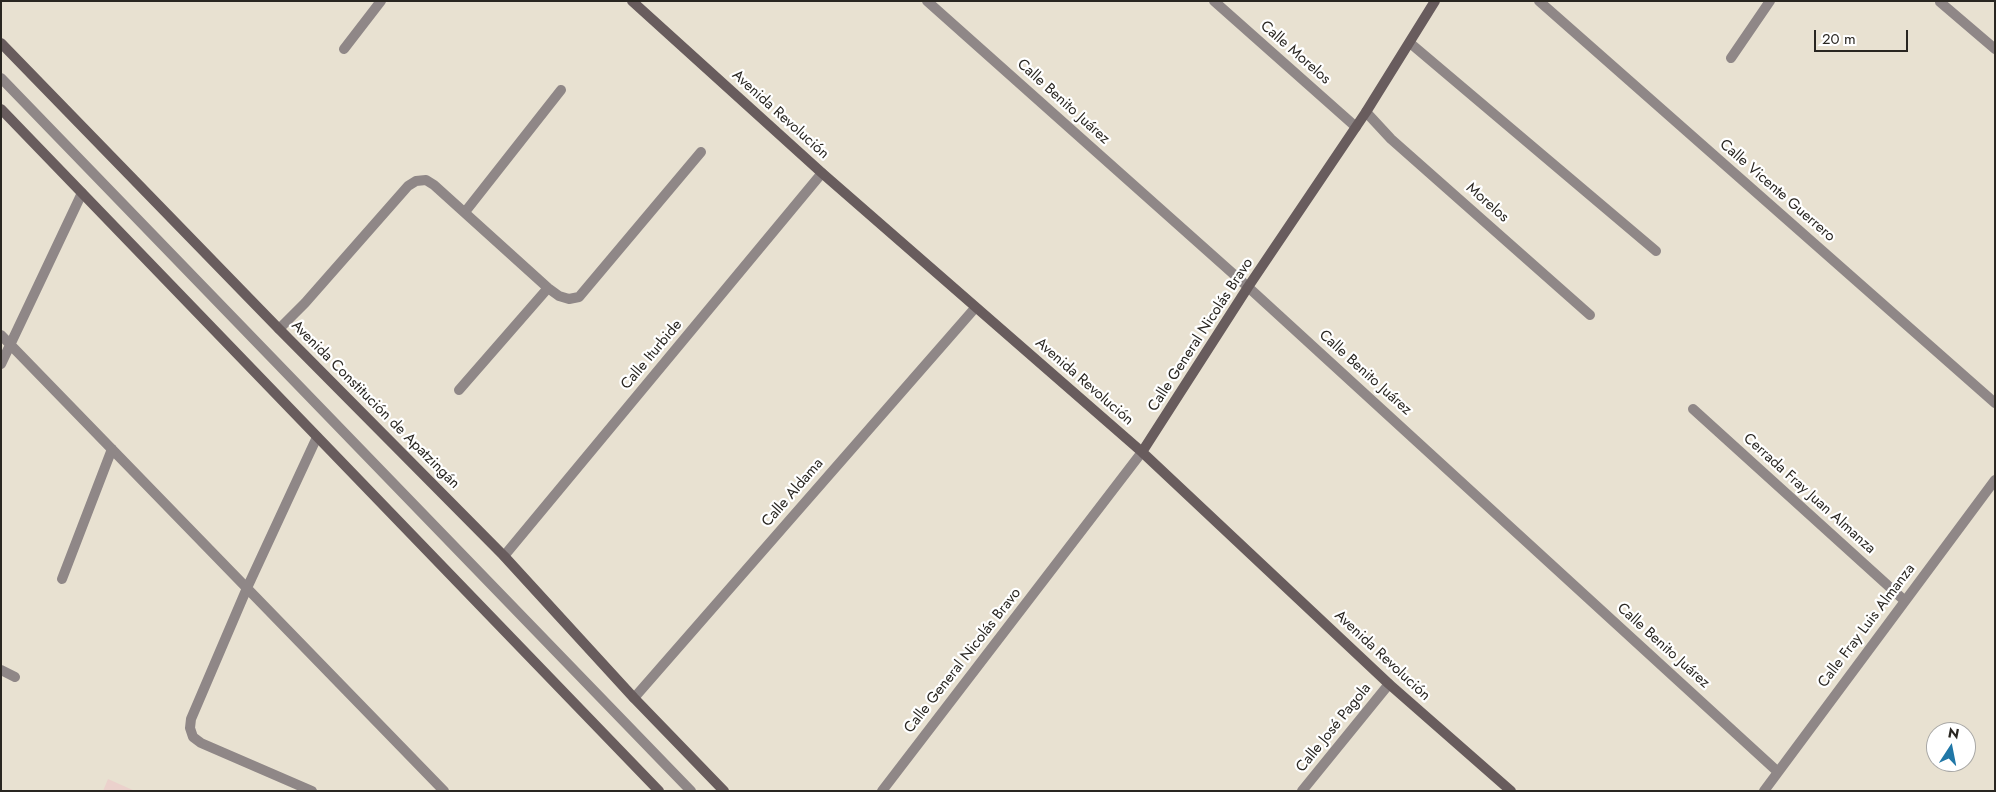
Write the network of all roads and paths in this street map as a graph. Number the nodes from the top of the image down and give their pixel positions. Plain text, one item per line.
1 (381, 1) edge
2 (632, 1) edge
3 (927, 1) edge
4 (1214, 1) edge
5 (1435, 1) edge
6 (1539, 1) edge
7 (1770, 1) edge
8 (1940, 2) edge
9 (1, 43) edge
10 (1410, 43) junction
11 (344, 49) dead end
12 (1995, 49) edge
13 (1731, 58) dead end
14 (1, 78) edge
15 (561, 90) dead end
16 (1, 109) edge
17 (1366, 112) junction
18 (1356, 127) junction
19 (701, 152) dead end
20 (822, 173) junction
21 (82, 193) junction
22 (465, 212) junction
23 (1656, 251) dead end
24 (1248, 287) junction
25 (548, 288) junction
26 (975, 308) junction
27 (1590, 314) dead end
28 (279, 329) junction
29 (1, 335) edge
30 (10, 344) junction
31 (1, 364) edge
32 (459, 390) dead end
33 (1995, 403) edge
34 (1693, 409) dead end
35 (318, 437) junction
36 (112, 449) junction
37 (1142, 452) junction
38 (1995, 480) edge
39 (504, 556) junction
40 (62, 579) dead end
41 (247, 588) junction
42 (1905, 601) junction
43 (1, 670) edge
44 (15, 677) dead end
45 (1389, 684) junction
46 (634, 698) junction
47 (1778, 772) junction
48 (312, 791) edge
49 (444, 791) edge
50 (659, 791) edge
51 (691, 791) edge
52 (724, 791) edge
53 (882, 791) edge
54 (1302, 791) edge
55 (1511, 791) edge
56 (1764, 791) edge

1 - 11 street
2 - 20 street, Avenida Revolución
3 - 24 street, Calle Benito Juárez
4 - 18 street, Calle Morelos
5 - 10 street, Calle General Nicolás Bravo
6 - 33 street, Calle Vicente Guerrero
7 - 13 street
8 - 12 street
9 - 28 street, Avenida Constitución de Apatzingán
10 - 17 street, Calle General Nicolás Bravo
10 - 23 street
14 - 51 street
15 - 22 street
16 - 21 street
17 - 18 street, Calle General Nicolás Bravo
17 - 27 street, Morelos
18 - 24 street, Calle General Nicolás Bravo
19 - 25 street
20 - 26 street, Avenida Revolución
20 - 39 street, Calle Iturbide
21 - 30 street
21 - 35 street
22 - 25 street
22 - 28 street
24 - 37 street, Calle General Nicolás Bravo
24 - 47 street, Calle Benito Juárez
25 - 32 street
26 - 37 street, Avenida Revolución
26 - 46 street, Calle Aldama
28 - 39 street, Avenida Constitución de Apatzingán
29 - 30 street
30 - 31 street
30 - 36 street
34 - 42 street, Cerrada Fray Juan Almanza
35 - 41 street
35 - 50 street
36 - 40 street
36 - 41 street
37 - 45 street, Avenida Revolución
37 - 53 street, Calle General Nicolás Bravo
38 - 42 street, Calle Fray Luis Almanza
39 - 46 street, Avenida Constitución de Apatzingán
41 - 48 street
41 - 49 street
42 - 47 street, Calle Fray Luis Almanza
43 - 44 street
45 - 54 street, Calle José Pagola
45 - 55 street, Avenida Revolución
46 - 52 street, Avenida Constitución de Apatzingán
47 - 56 street, Calle Fray Luis Almanza

